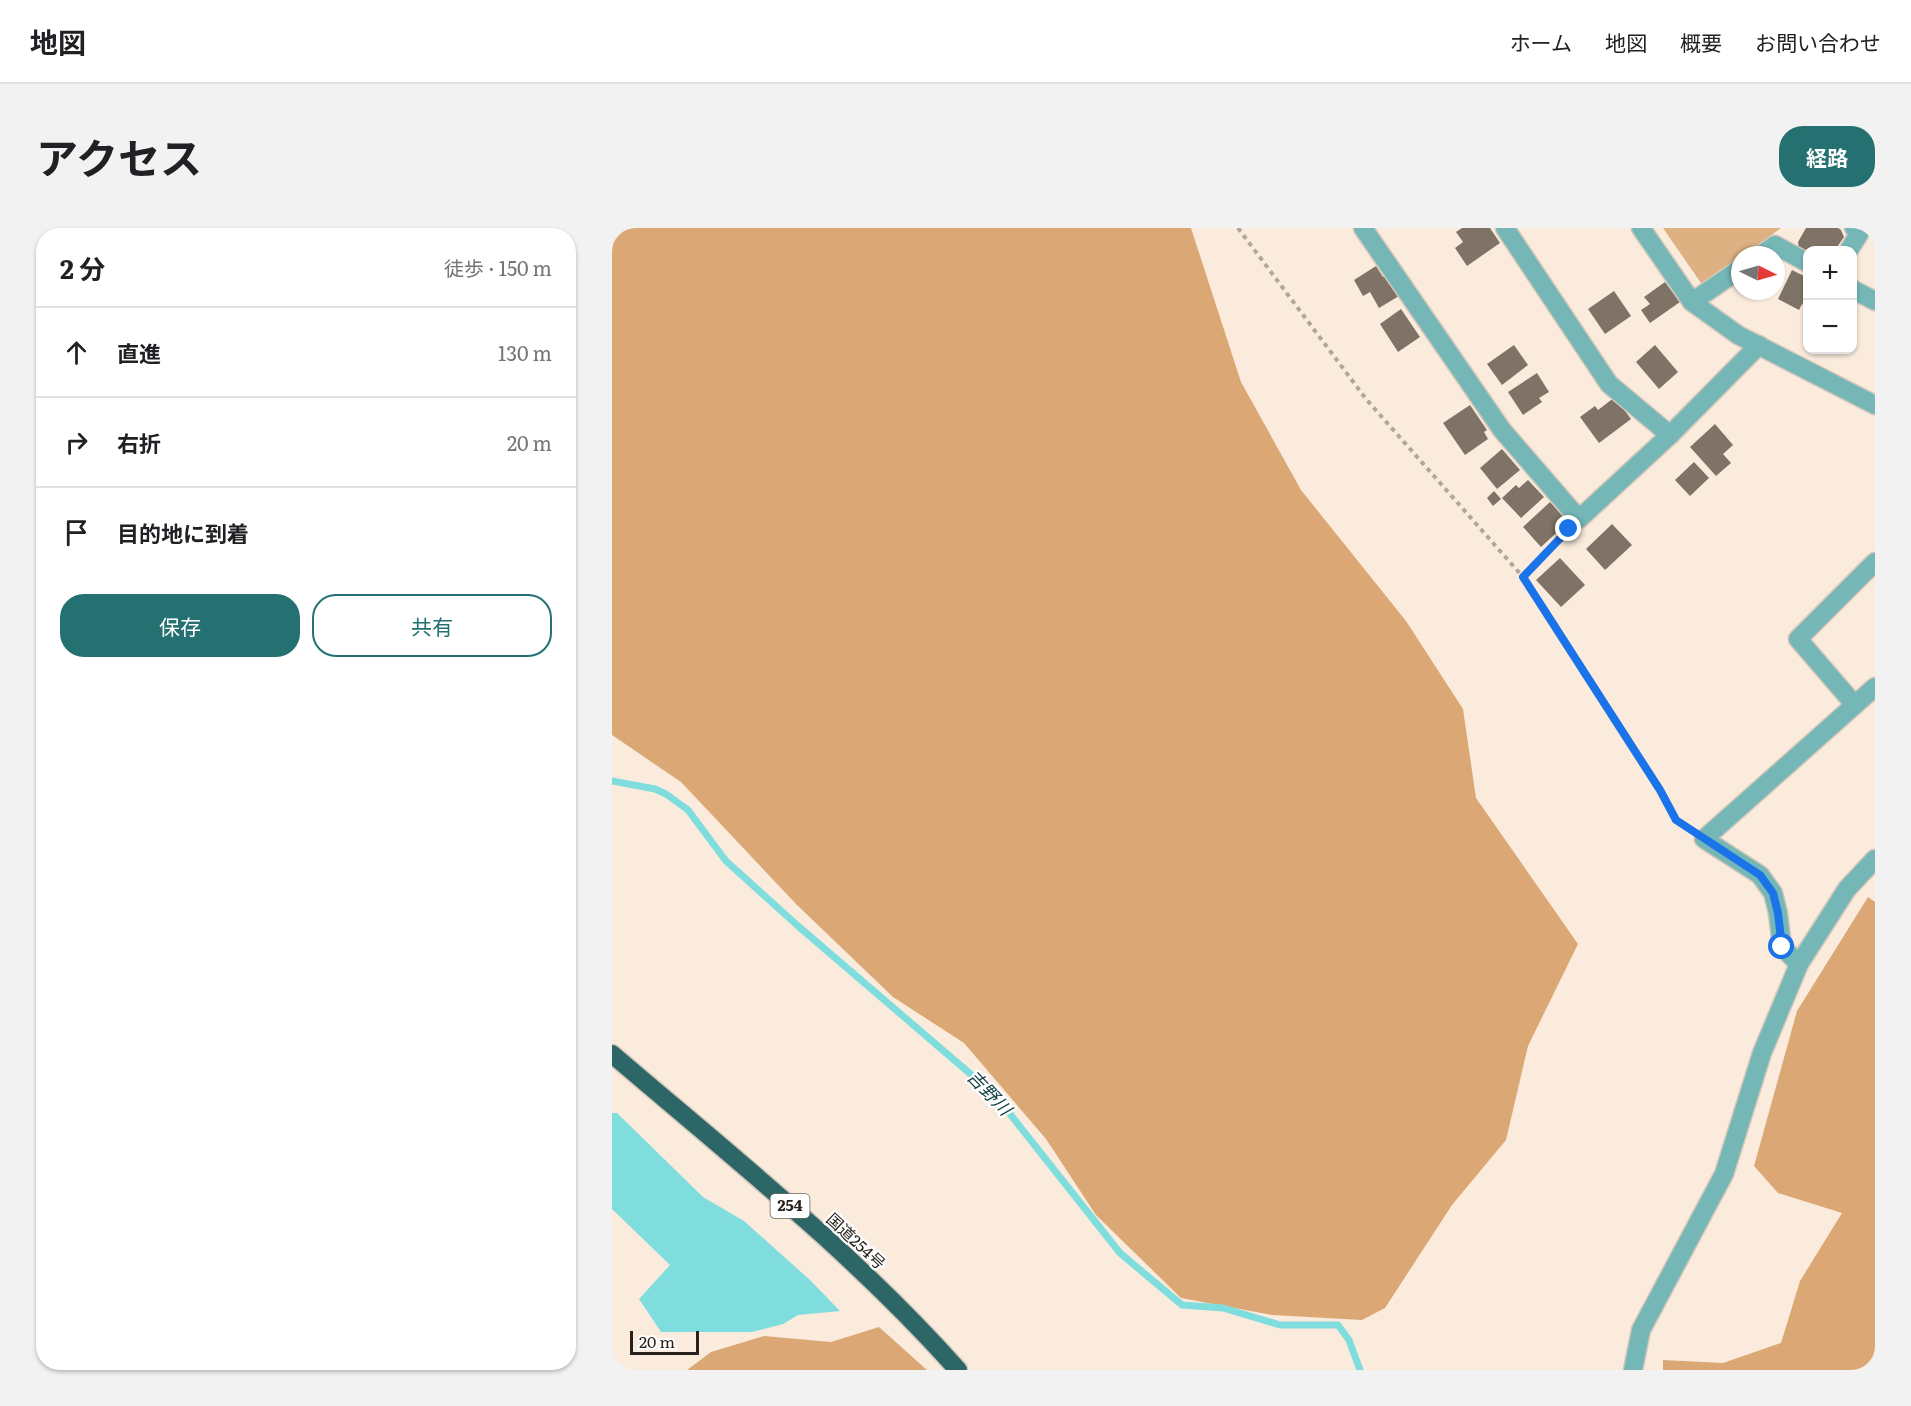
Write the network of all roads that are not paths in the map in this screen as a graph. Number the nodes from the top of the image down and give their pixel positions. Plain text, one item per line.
1 (1363, 228) edge
2 (1505, 228) edge
3 (1641, 228) edge
4 (1854, 228) edge
5 (1852, 246) edge
6 (1785, 250) edge
7 (1803, 260) edge
8 (1731, 275) edge
9 (1857, 292) edge
10 (1692, 302) junction
11 (1875, 302) edge
12 (1759, 345) junction
13 (1875, 405) edge
14 (1670, 435) junction
15 (1875, 562) edge
16 (1875, 687) edge
17 (1854, 704) junction
18 (1875, 859) edge
19 (1799, 964) junction
20 (612, 1054) edge
21 (958, 1370) edge
22 (1634, 1370) edge

1 - 14 street
2 - 14 street
3 - 10 street
4 - 5 street
6 - 7 street
8 - 10 street
9 - 11 street
10 - 12 street
12 - 13 street
12 - 14 street
15 - 17 street
16 - 17 street
17 - 19 street
18 - 19 street
19 - 22 street
20 - 21 highway, 国道254号 / 254

